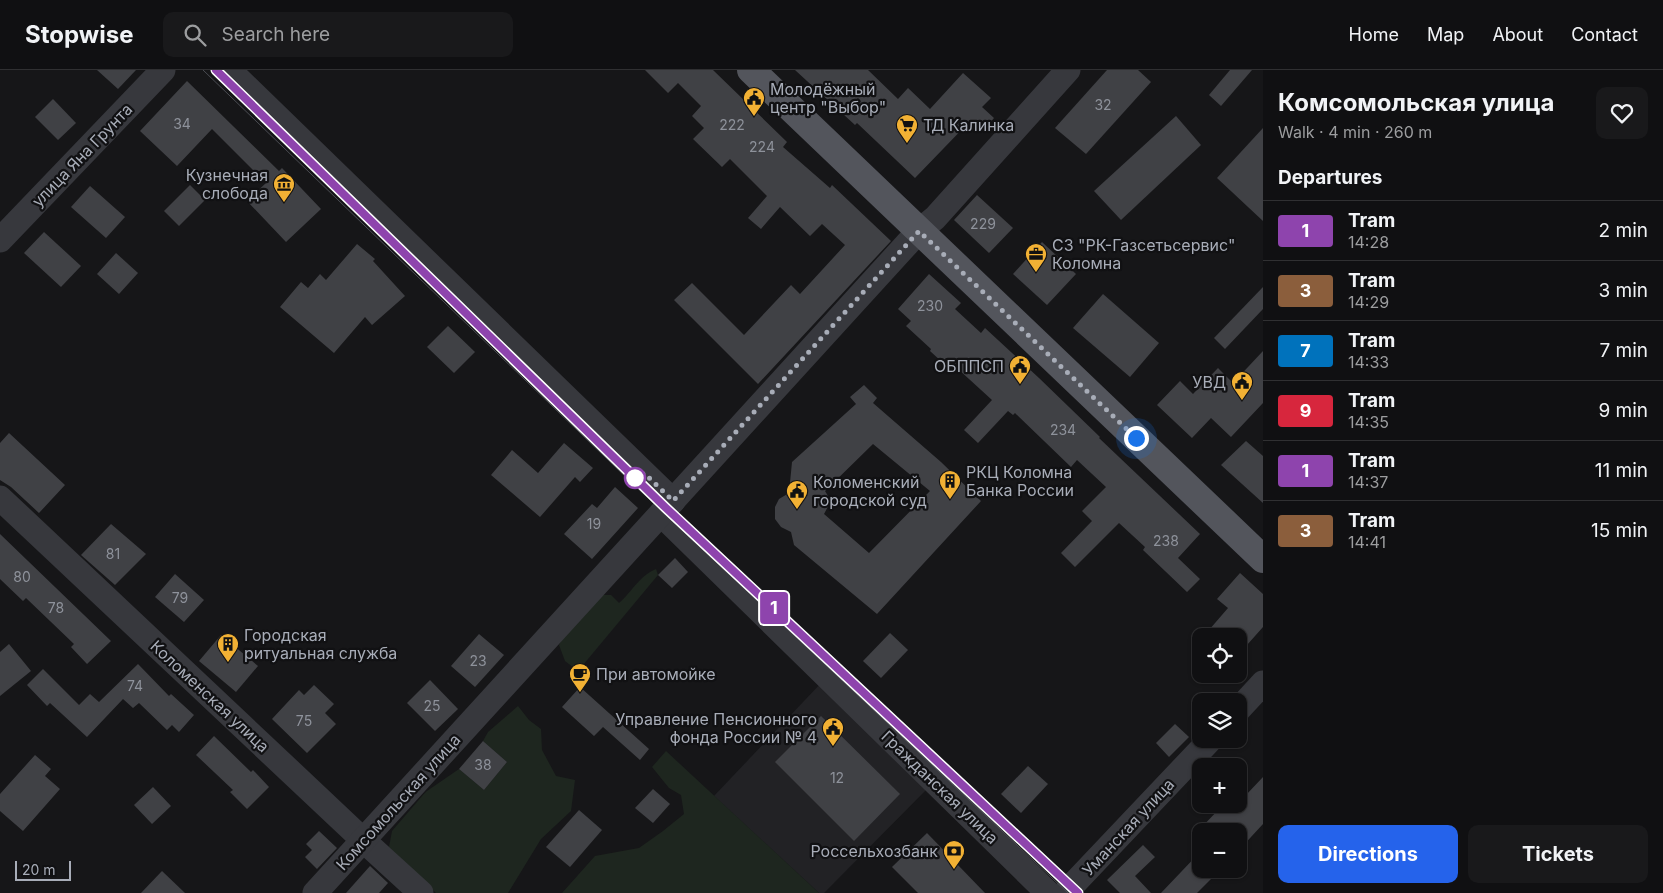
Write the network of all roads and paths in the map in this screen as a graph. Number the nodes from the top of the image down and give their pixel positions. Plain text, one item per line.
1 (163, 70) edge
2 (229, 70) edge
3 (751, 70) edge
4 (1068, 70) edge
5 (919, 231) junction
6 (0, 240) edge
7 (0, 498) edge
8 (667, 507) junction
9 (1263, 559) edge
10 (1263, 683) edge
11 (1247, 700) edge
12 (1202, 748) edge
13 (363, 840) junction
14 (315, 893) edge
15 (421, 893) edge
16 (1048, 893) edge
17 (1065, 893) edge

1 - 6 street, улица Яна Грунта
2 - 8 street, Гражданская улица
3 - 5 main road
4 - 5 street, Комсомольская улица
5 - 8 street, Комсомольская улица
5 - 9 main road
7 - 13 street, Коломенская улица
8 - 13 street, Комсомольская улица
8 - 16 street, Гражданская улица
10 - 11 street
12 - 17 street, Уманская улица
13 - 14 street, Комсомольская улица
13 - 15 street, Коломенская улица

